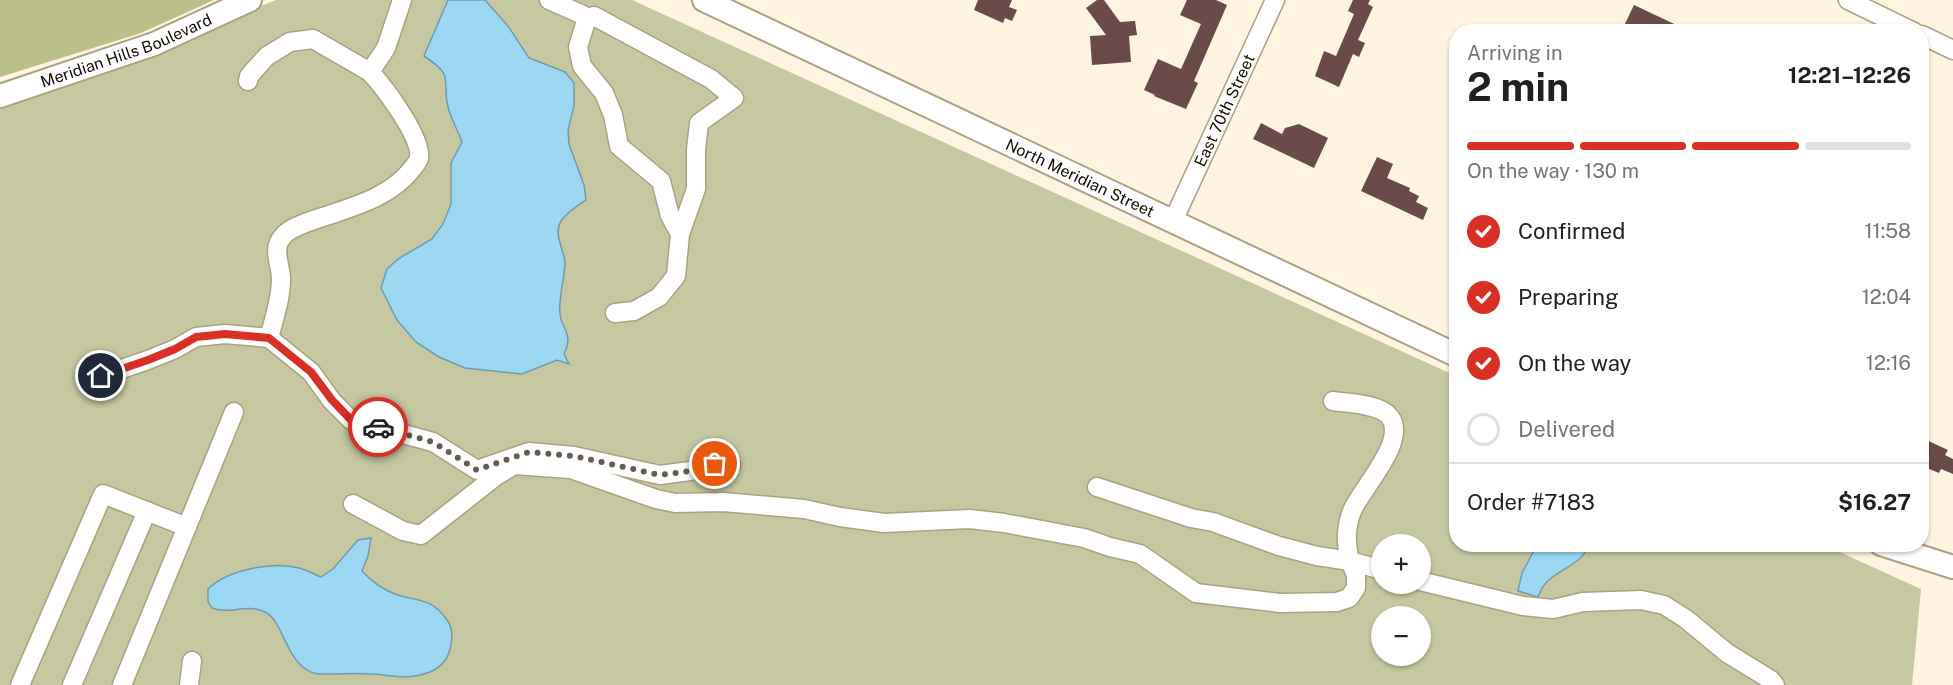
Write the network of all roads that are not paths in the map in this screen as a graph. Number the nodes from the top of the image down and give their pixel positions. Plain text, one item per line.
1 (249, 0) edge
2 (402, 0) edge
3 (549, 0) edge
4 (704, 0) edge
5 (1275, 0) edge
6 (1848, 0) edge
7 (586, 21) junction
8 (1898, 24) edge
9 (1929, 38) edge
10 (1953, 50) edge
11 (370, 72) junction
12 (248, 81) dead end
13 (0, 96) edge
14 (1173, 221) junction
15 (680, 234) junction
16 (615, 313) dead end
17 (269, 338) junction
18 (1449, 353) edge
19 (101, 376) dead end
20 (1334, 401) dead end
21 (234, 412) dead end
22 (731, 465) dead end
23 (1097, 487) dead end
24 (353, 504) dead end
25 (147, 511) junction
26 (187, 527) junction
27 (1906, 552) edge
28 (1350, 561) junction
29 (1371, 567) edge
30 (1953, 567) edge
31 (1431, 584) edge
32 (192, 661) dead end
33 (20, 685) edge
34 (72, 685) edge
35 (122, 685) edge
36 (189, 685) edge
37 (1775, 685) edge

1 - 13 main road, Meridian Hills Boulevard
2 - 11 street
3 - 7 street
4 - 14 main road, North Meridian Street
5 - 14 street, East 70th Street
6 - 8 street
7 - 15 street
7 - 15 street
9 - 10 street
11 - 12 street
11 - 17 street
14 - 18 main road, North Meridian Street
15 - 16 street
17 - 19 street
17 - 22 street
20 - 28 street
21 - 26 street
23 - 28 street
24 - 28 street
25 - 26 street
25 - 33 street
25 - 34 street
26 - 35 street
27 - 30 main road
28 - 29 street
31 - 37 street
32 - 36 street

